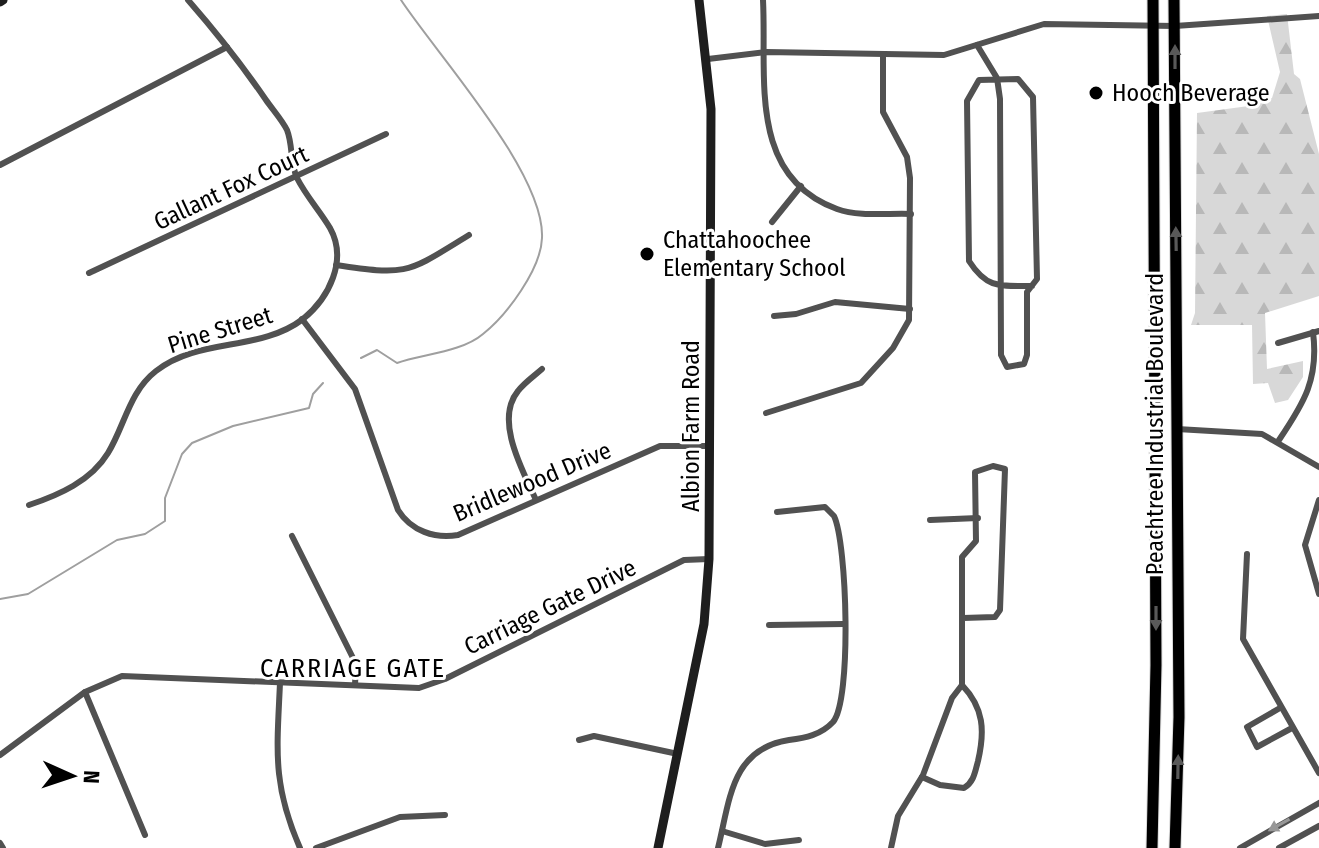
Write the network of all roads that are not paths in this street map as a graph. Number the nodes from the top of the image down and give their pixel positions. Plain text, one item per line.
1 (188, 0) edge
2 (699, 0) edge
3 (763, 0) edge
4 (1153, 0) edge
5 (1174, 0) edge
6 (1319, 16) edge
7 (1153, 23) junction
8 (1175, 26) junction
9 (977, 45) junction
10 (227, 47) junction
11 (766, 52) junction
12 (883, 56) junction
13 (708, 59) junction
14 (997, 78) junction
15 (386, 134) dead end
16 (0, 165) edge
17 (297, 177) junction
18 (801, 186) junction
19 (911, 214) junction
20 (772, 222) dead end
21 (469, 235) dead end
22 (336, 265) junction
23 (89, 273) dead end
24 (1000, 286) junction
25 (1032, 286) junction
26 (910, 309) junction
27 (774, 316) dead end
28 (302, 319) junction
29 (1316, 332) edge
30 (1278, 343) dead end
31 (542, 369) dead end
32 (766, 413) dead end
33 (1177, 429) junction
34 (1279, 440) junction
35 (711, 446) junction
36 (1319, 467) edge
37 (536, 500) junction
38 (1319, 500) edge
39 (29, 505) dead end
40 (777, 512) dead end
41 (978, 518) junction
42 (930, 520) dead end
43 (292, 536) dead end
44 (1247, 554) dead end
45 (709, 559) junction
46 (1319, 594) edge
47 (963, 618) junction
48 (844, 624) junction
49 (769, 625) dead end
50 (280, 683) junction
51 (355, 685) junction
52 (962, 685) junction
53 (85, 692) junction
54 (1280, 708) junction
55 (1292, 728) junction
56 (579, 740) dead end
57 (678, 754) junction
58 (0, 755) edge
59 (1319, 773) edge
60 (922, 777) junction
61 (1319, 803) edge
62 (445, 815) dead end
63 (1319, 826) edge
64 (722, 831) junction
65 (145, 835) dead end
66 (799, 840) dead end
67 (300, 848) edge
68 (316, 848) edge
69 (658, 848) edge
70 (718, 848) edge
71 (891, 848) edge
72 (1152, 848) edge
73 (1175, 848) edge
74 (1240, 848) edge
75 (1279, 848) edge

1 - 10 street
2 - 13 street, Albion Farm Road
3 - 11 street
4 - 7 highway, Peachtree Industrial Boulevard
5 - 8 highway, Peachtree Industrial Boulevard
6 - 8 street
7 - 8 street
7 - 9 street
7 -> 72 highway, Peachtree Industrial Boulevard
33 -> 8 highway, Peachtree Industrial Boulevard
9 - 12 street
9 - 14 street
10 - 16 street
10 - 17 street
11 - 12 street
11 - 13 street
11 - 18 street
12 - 19 street
13 - 35 street, Albion Farm Road
14 - 24 street
14 - 24 street
14 - 25 street
15 - 17 street, Gallant Fox Court
17 - 22 street
17 - 23 street, Gallant Fox Court
18 - 19 street
18 - 20 street
19 - 26 street
21 - 22 street
22 - 28 street, Pine Street
24 - 25 street
24 - 25 street
26 - 27 street
26 - 32 street
28 - 37 street, Bridlewood Drive
28 - 39 street, Pine Street
29 - 30 street
29 - 34 street
31 - 37 street
33 - 34 street
73 -> 33 highway, Peachtree Industrial Boulevard
34 - 36 street
35 - 37 street, Bridlewood Drive
35 - 45 street, Albion Farm Road
38 - 46 street
40 - 48 street
41 - 42 street
41 - 47 street
41 - 47 street
43 - 51 street
44 - 54 street
45 - 51 street, Carriage Gate Drive
45 - 57 street, Albion Farm Road
47 - 52 street
48 - 49 street
48 - 64 street
50 - 51 street, Carriage Gate Drive
50 - 53 street, Carriage Gate Drive
50 - 67 street
52 - 60 street
52 - 60 street
53 - 58 street, Carriage Gate Drive
53 - 65 street
54 - 55 street
54 - 55 street
55 - 59 street
56 - 57 street
57 - 69 street, Albion Farm Road
60 - 71 street
61 -> 74 street
62 - 68 street
63 - 75 street
64 - 66 street
64 - 70 street

